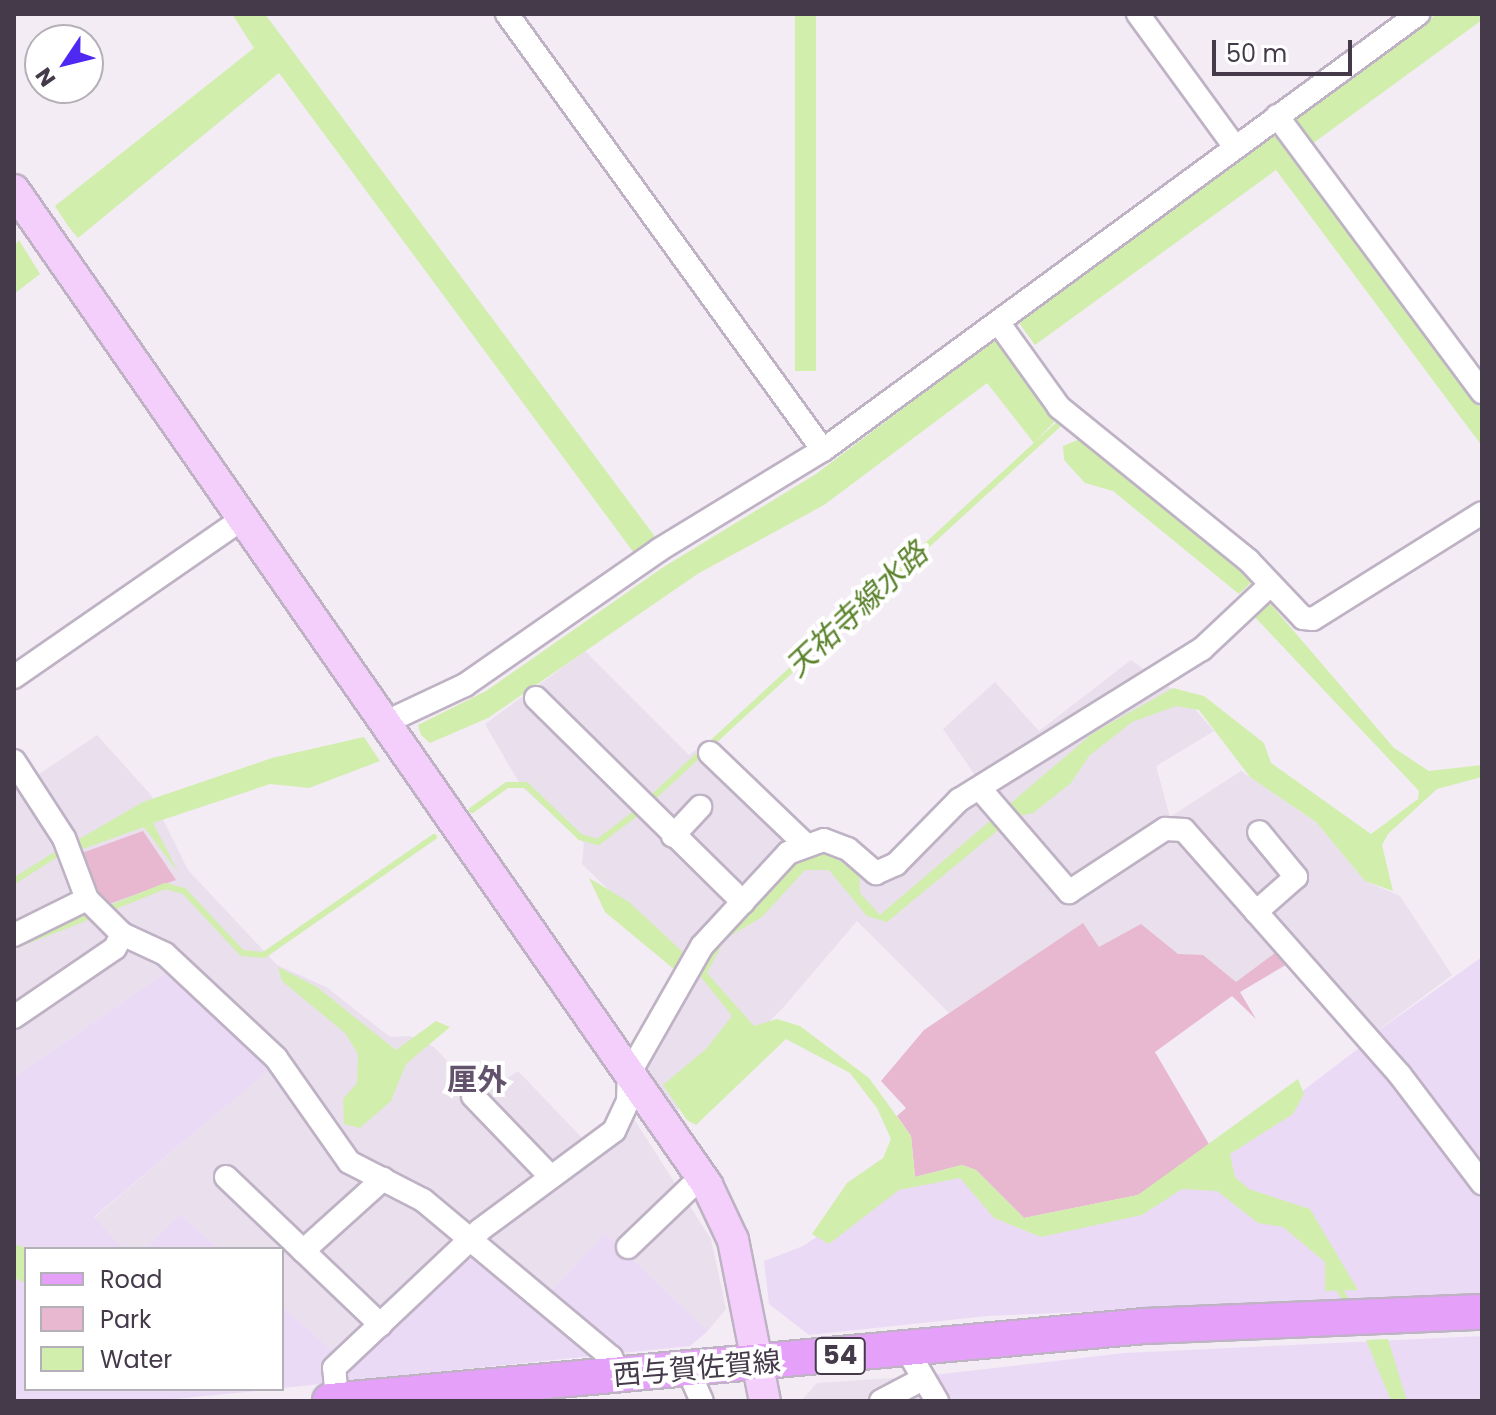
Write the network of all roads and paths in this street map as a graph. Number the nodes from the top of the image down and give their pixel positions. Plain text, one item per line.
1 (507, 14) edge
2 (1138, 14) edge
3 (1418, 14) edge
4 (1277, 116) junction
5 (1235, 147) junction
6 (14, 190) edge
7 (998, 322) junction
8 (1482, 392) edge
9 (823, 450) junction
10 (1482, 513) edge
11 (242, 519) junction
12 (1269, 586) junction
13 (14, 677) edge
14 (536, 698) dead end
15 (384, 723) junction
16 (710, 753) dead end
17 (14, 761) edge
18 (981, 790) junction
19 (700, 807) dead end
20 (1259, 832) dead end
21 (673, 836) junction
22 (804, 843) junction
23 (87, 899) junction
24 (743, 902) junction
25 (1256, 912) junction
26 (122, 934) junction
27 (14, 935) edge
28 (14, 1017) edge
29 (629, 1074) junction
30 (473, 1096) dead end
31 (550, 1176) junction
32 (226, 1177) dead end
33 (701, 1177) junction
34 (383, 1179) junction
35 (1482, 1183) edge
36 (474, 1241) junction
37 (628, 1247) dead end
38 (303, 1251) junction
39 (1482, 1312) edge
40 (381, 1325) junction
41 (907, 1350) junction
42 (753, 1363) junction
43 (688, 1370) junction
44 (620, 1376) junction
45 (921, 1380) junction
46 (337, 1400) edge
47 (330, 1401) edge
48 (702, 1401) edge
49 (765, 1401) edge
50 (881, 1401) edge
51 (937, 1401) edge

1 - 9 street
2 - 5 street
3 - 4 street
4 - 5 street
4 - 8 street
5 - 7 street
6 - 11 street
7 - 9 street
7 - 12 street
9 - 15 street
10 - 12 street
11 - 13 street
11 - 15 street
12 - 18 street
14 - 21 street
15 - 29 street
16 - 22 street
17 - 23 street
18 - 22 street
18 - 25 street
19 - 21 street
20 - 25 street
21 - 24 street
22 - 24 street
23 - 26 street
23 - 27 street
24 - 29 street
25 - 35 street
26 - 28 street
26 - 34 street
29 - 31 street
29 - 33 street
30 - 31 street
31 - 36 street
32 - 38 street
33 - 37 street
33 - 42 street
34 - 36 street
34 - 38 street
36 - 40 street
36 - 44 street
38 - 40 street
39 - 41 main road, 西与賀佐賀線 / 54
40 - 46 street
41 - 42 main road, 西与賀佐賀線 / 54
41 - 45 street
42 - 43 main road, 西与賀佐賀線 / 54
42 - 49 street
43 - 44 main road, 西与賀佐賀線 / 54
43 - 48 street
44 - 46 main road, 西与賀佐賀線 / 54
45 - 50 street
45 - 51 street
46 - 47 main road, 西与賀佐賀線 / 54

